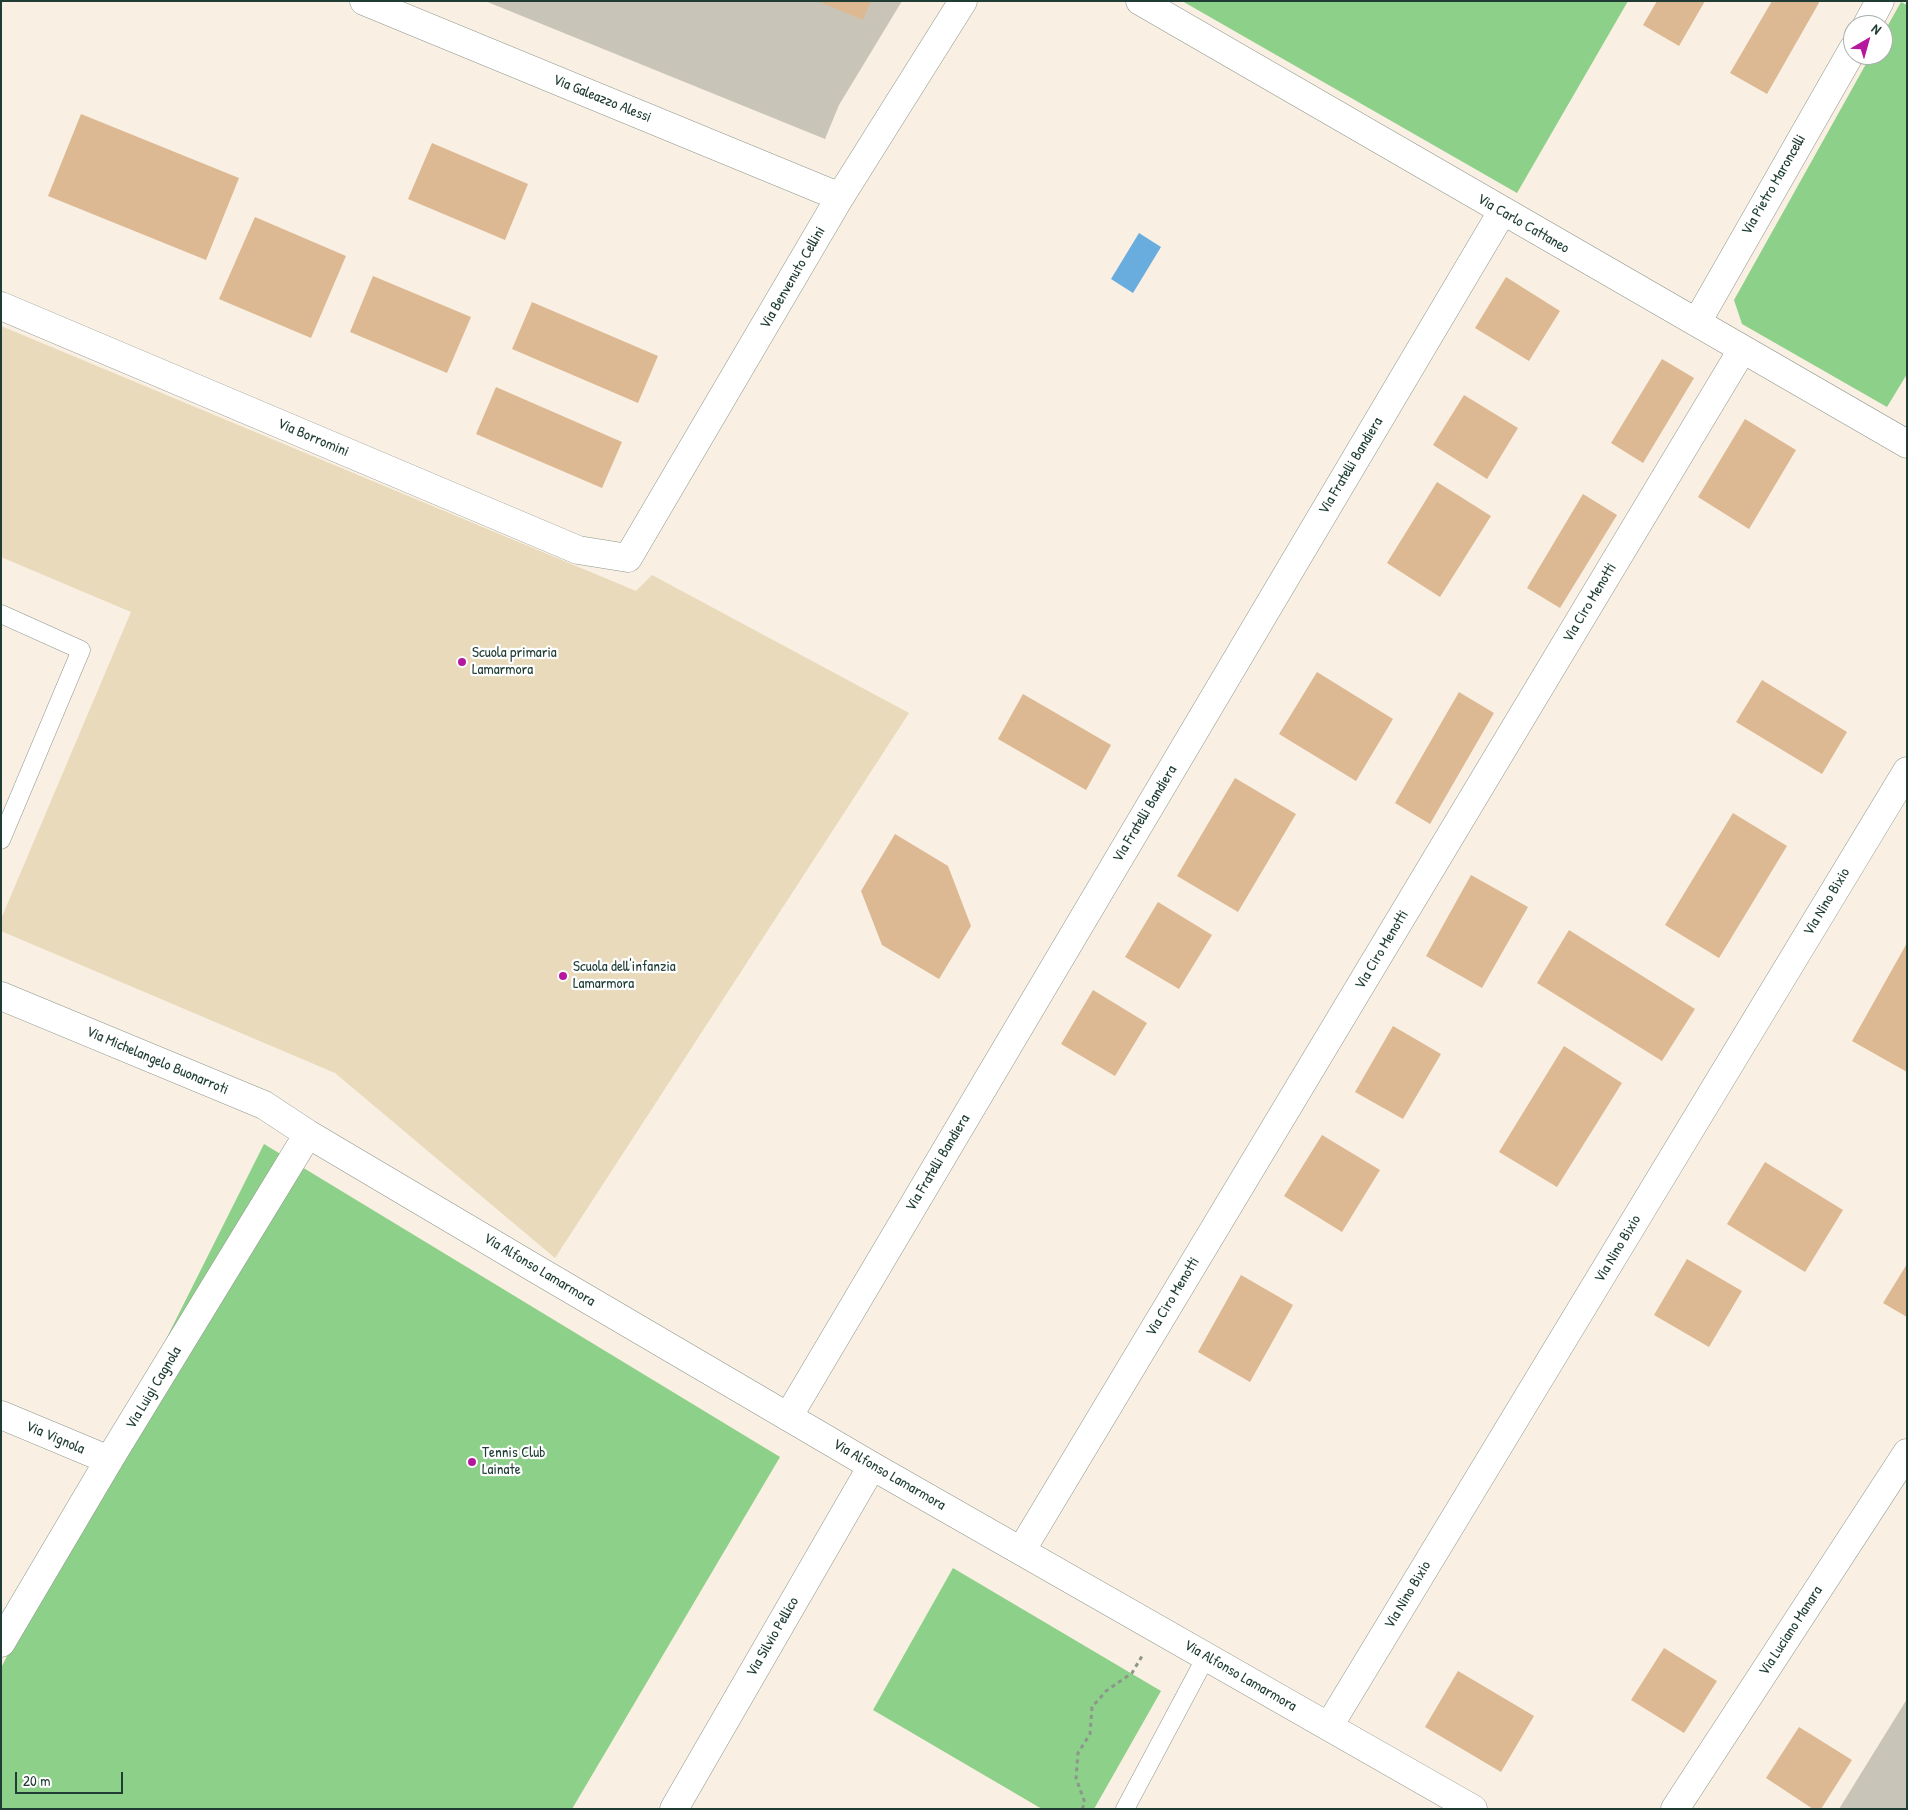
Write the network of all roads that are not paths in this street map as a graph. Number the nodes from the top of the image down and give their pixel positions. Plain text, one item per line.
1 (364, 1) edge
2 (963, 1) edge
3 (1140, 1) edge
4 (1880, 1) edge
5 (1872, 15) edge
6 (1844, 65) edge
7 (840, 198) junction
8 (1502, 212) junction
9 (1, 306) edge
10 (1697, 322) junction
11 (1742, 350) junction
12 (1907, 444) edge
13 (628, 558) joint
14 (1, 614) edge
15 (1907, 771) edge
16 (1, 840) edge
17 (1, 996) edge
18 (308, 1134) junction
19 (1, 1415) edge
20 (788, 1417) junction
21 (1907, 1453) edge
22 (109, 1460) junction
23 (872, 1466) junction
24 (1021, 1551) junction
25 (1, 1643) edge
26 (1206, 1656) junction
27 (1329, 1726) junction
28 (674, 1809) edge
29 (1125, 1809) edge
30 (1473, 1809) edge
31 (1675, 1809) edge

1 - 7 street, Via Galeazzo Alessi
2 - 7 street, Via Benvenuto Cellini
3 - 8 street, Via Carlo Cattaneo
4 - 5 street
6 - 10 street, Via Pietro Maroncelli
7 - 13 street, Via Benvenuto Cellini
8 - 10 street, Via Carlo Cattaneo
8 - 20 street, Via Fratelli Bandiera
9 - 13 street, Via Borromini
10 - 11 street, Via Carlo Cattaneo
11 - 12 street, Via Carlo Cattaneo
11 - 24 street, Via Ciro Menotti
14 - 16 lane
15 - 27 street, Via Nino Bixio
17 - 18 street, Via Michelangelo Buonarroti
18 - 20 street, Via Alfonso Lamarmora
18 - 22 street, Via Luigi Cagnola
19 - 22 street, Via Vignola
20 - 23 street, Via Alfonso Lamarmora
21 - 31 street, Via Luciano Manara
22 - 25 street, Via Luigi Cagnola
23 - 24 street, Via Alfonso Lamarmora
23 - 28 street, Via Silvio Pellico
24 - 26 street, Via Alfonso Lamarmora
26 - 27 street, Via Alfonso Lamarmora
26 - 29 lane
27 - 30 street, Via Alfonso Lamarmora

